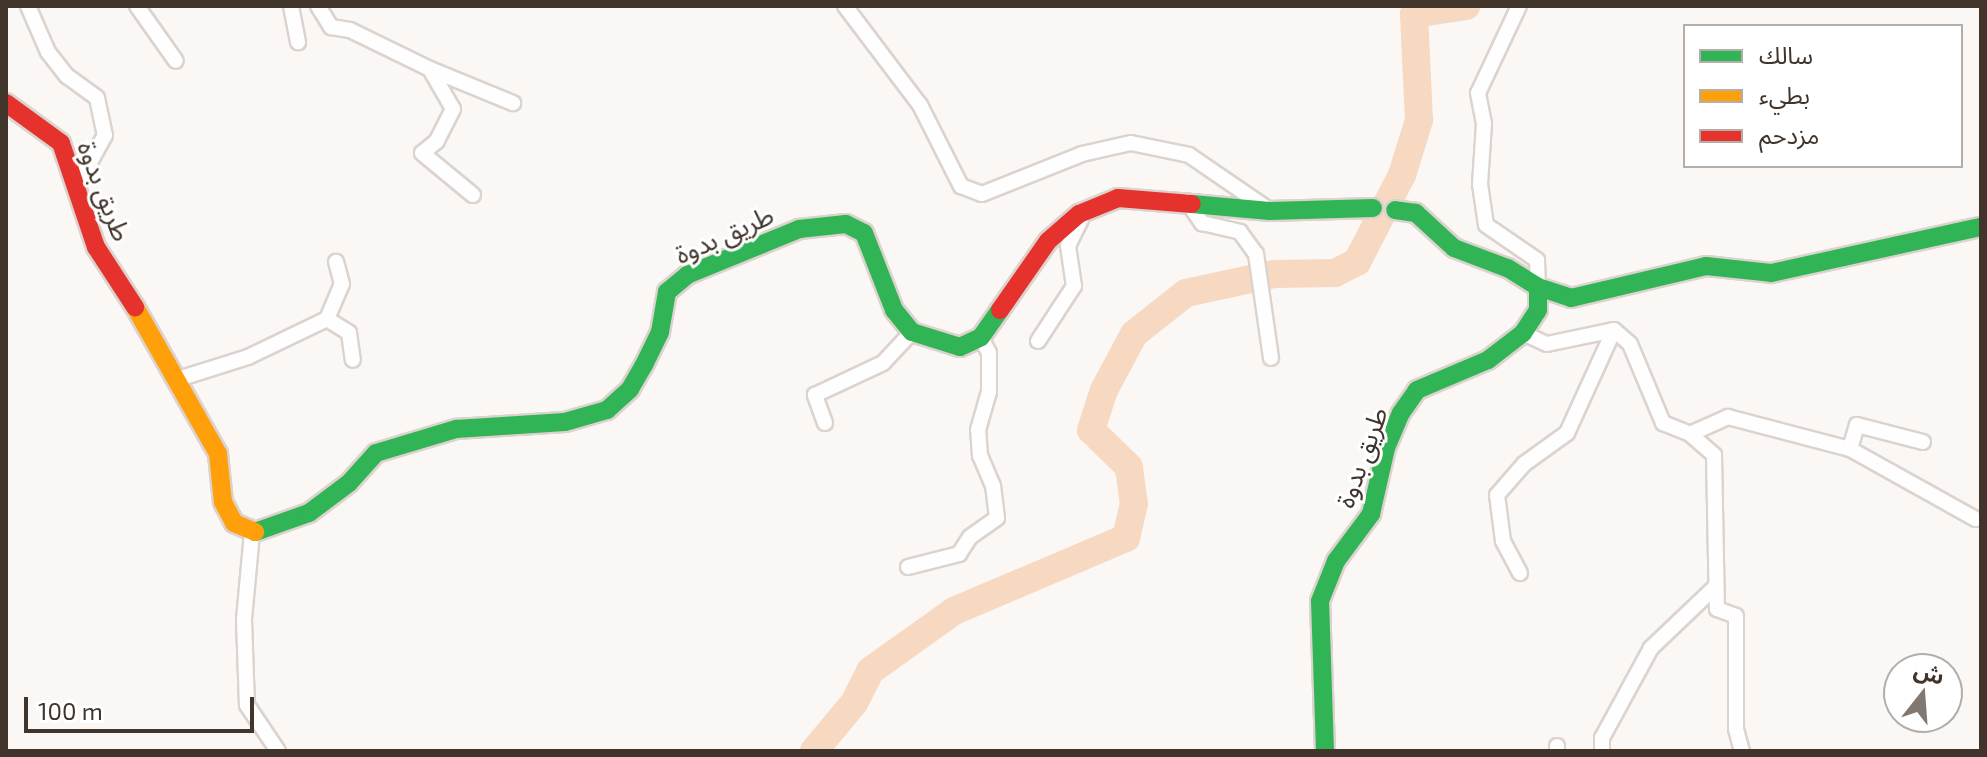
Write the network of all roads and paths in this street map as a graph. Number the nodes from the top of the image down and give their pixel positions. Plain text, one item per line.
1 (28, 6) edge
2 (137, 6) edge
3 (291, 6) edge
4 (318, 6) edge
5 (845, 6) edge
6 (1519, 6) edge
7 (298, 42) dead end
8 (176, 61) dead end
9 (430, 69) junction
10 (6, 103) edge
11 (513, 103) dead end
12 (78, 184) junction
13 (473, 195) dead end
14 (1186, 201) junction
15 (1373, 208) joint
16 (1395, 210) joint
17 (1085, 211) junction
18 (1270, 211) junction
19 (1981, 227) edge
20 (336, 262) dead end
21 (1538, 287) junction
22 (327, 319) junction
23 (1614, 330) junction
24 (912, 332) junction
25 (1523, 333) junction
26 (981, 337) junction
27 (1038, 341) dead end
28 (1271, 358) dead end
29 (353, 360) dead end
30 (175, 380) junction
31 (825, 423) dead end
32 (1690, 434) junction
33 (1923, 442) dead end
34 (1850, 449) junction
35 (1976, 519) dead end
36 (252, 533) junction
37 (908, 567) dead end
38 (1520, 573) dead end
39 (1715, 587) junction
40 (278, 751) edge
41 (1325, 751) edge
42 (1602, 751) edge
43 (1742, 751) edge

1 - 12 street
2 - 8 street
3 - 7 street
4 - 9 street
5 - 18 street
6 - 21 street
9 - 11 street
9 - 13 street
10 - 12 street, طريق بدوة
12 - 30 street, طريق بدوة
14 - 17 street
14 - 18 street
14 - 28 street
15 - 16 street
15 - 18 street
16 - 21 street
17 - 26 street
17 - 27 street
19 - 21 street
20 - 22 street
21 - 25 street, طريق بدوة
22 - 29 street
22 - 30 street
23 - 25 street
23 - 32 street
23 - 38 street
24 - 26 street
24 - 31 street
24 - 36 street, طريق بدوة
25 - 41 street, طريق بدوة
26 - 37 street
30 - 36 street, طريق بدوة
32 - 34 street
32 - 39 street
33 - 34 street
34 - 35 street
36 - 40 street
39 - 42 street
39 - 43 street

